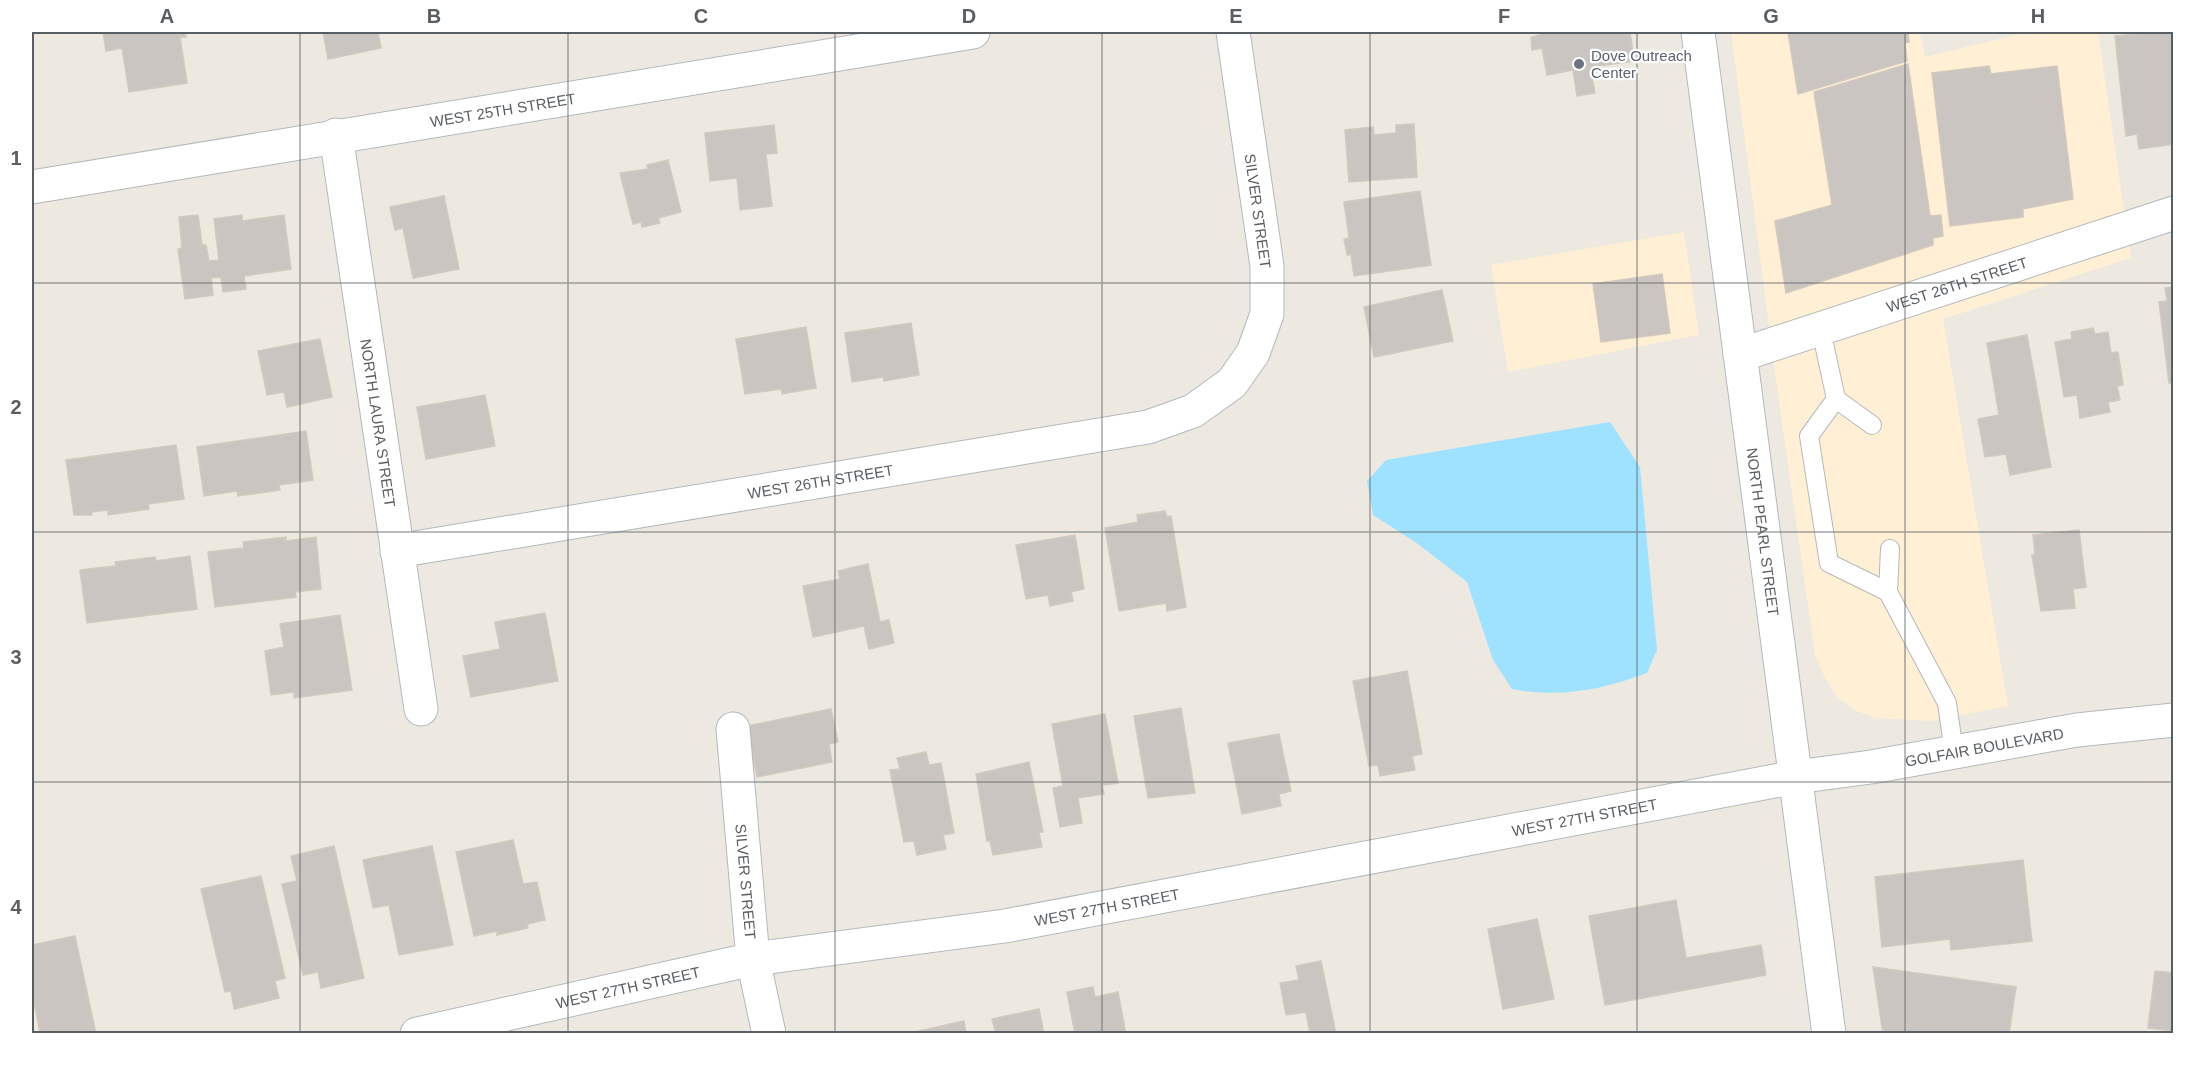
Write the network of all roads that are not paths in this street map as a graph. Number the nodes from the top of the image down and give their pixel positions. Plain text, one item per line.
1 (973, 32) edge
2 (1233, 32) edge
3 (1698, 32) edge
4 (336, 135) junction
5 (32, 186) edge
6 (2174, 213) edge
7 (1821, 330) junction
8 (1740, 355) junction
9 (1232, 382) joint
10 (1836, 399) junction
11 (1872, 424) dead end
12 (1890, 549) dead end
13 (398, 551) junction
14 (1888, 592) junction
15 (421, 709) dead end
16 (2174, 720) edge
17 (733, 729) dead end
18 (1954, 752) junction
19 (1796, 777) junction
20 (753, 959) junction
21 (417, 1034) edge
22 (769, 1034) edge
23 (1829, 1034) edge

1 - 4 street, WEST 25TH STREET
2 - 9 street, SILVER STREET
3 - 8 street, NORTH PEARL STREET
4 - 5 street, WEST 25TH STREET
4 - 13 street, NORTH LAURA STREET
6 - 7 street, WEST 26TH STREET
7 - 8 street, WEST 26TH STREET
7 - 10 lane
8 - 19 street, NORTH PEARL STREET
9 - 13 street, WEST 26TH STREET
10 - 11 lane
10 - 14 lane
12 - 14 lane
13 - 15 street, NORTH LAURA STREET
14 - 18 lane
16 - 18 street, GOLFAIR BOULEVARD
17 - 20 street, SILVER STREET
18 - 19 street, GOLFAIR BOULEVARD
19 - 20 street, WEST 27TH STREET
19 - 23 street, NORTH PEARL STREET
20 - 21 street, WEST 27TH STREET
20 - 22 street, SILVER STREET

